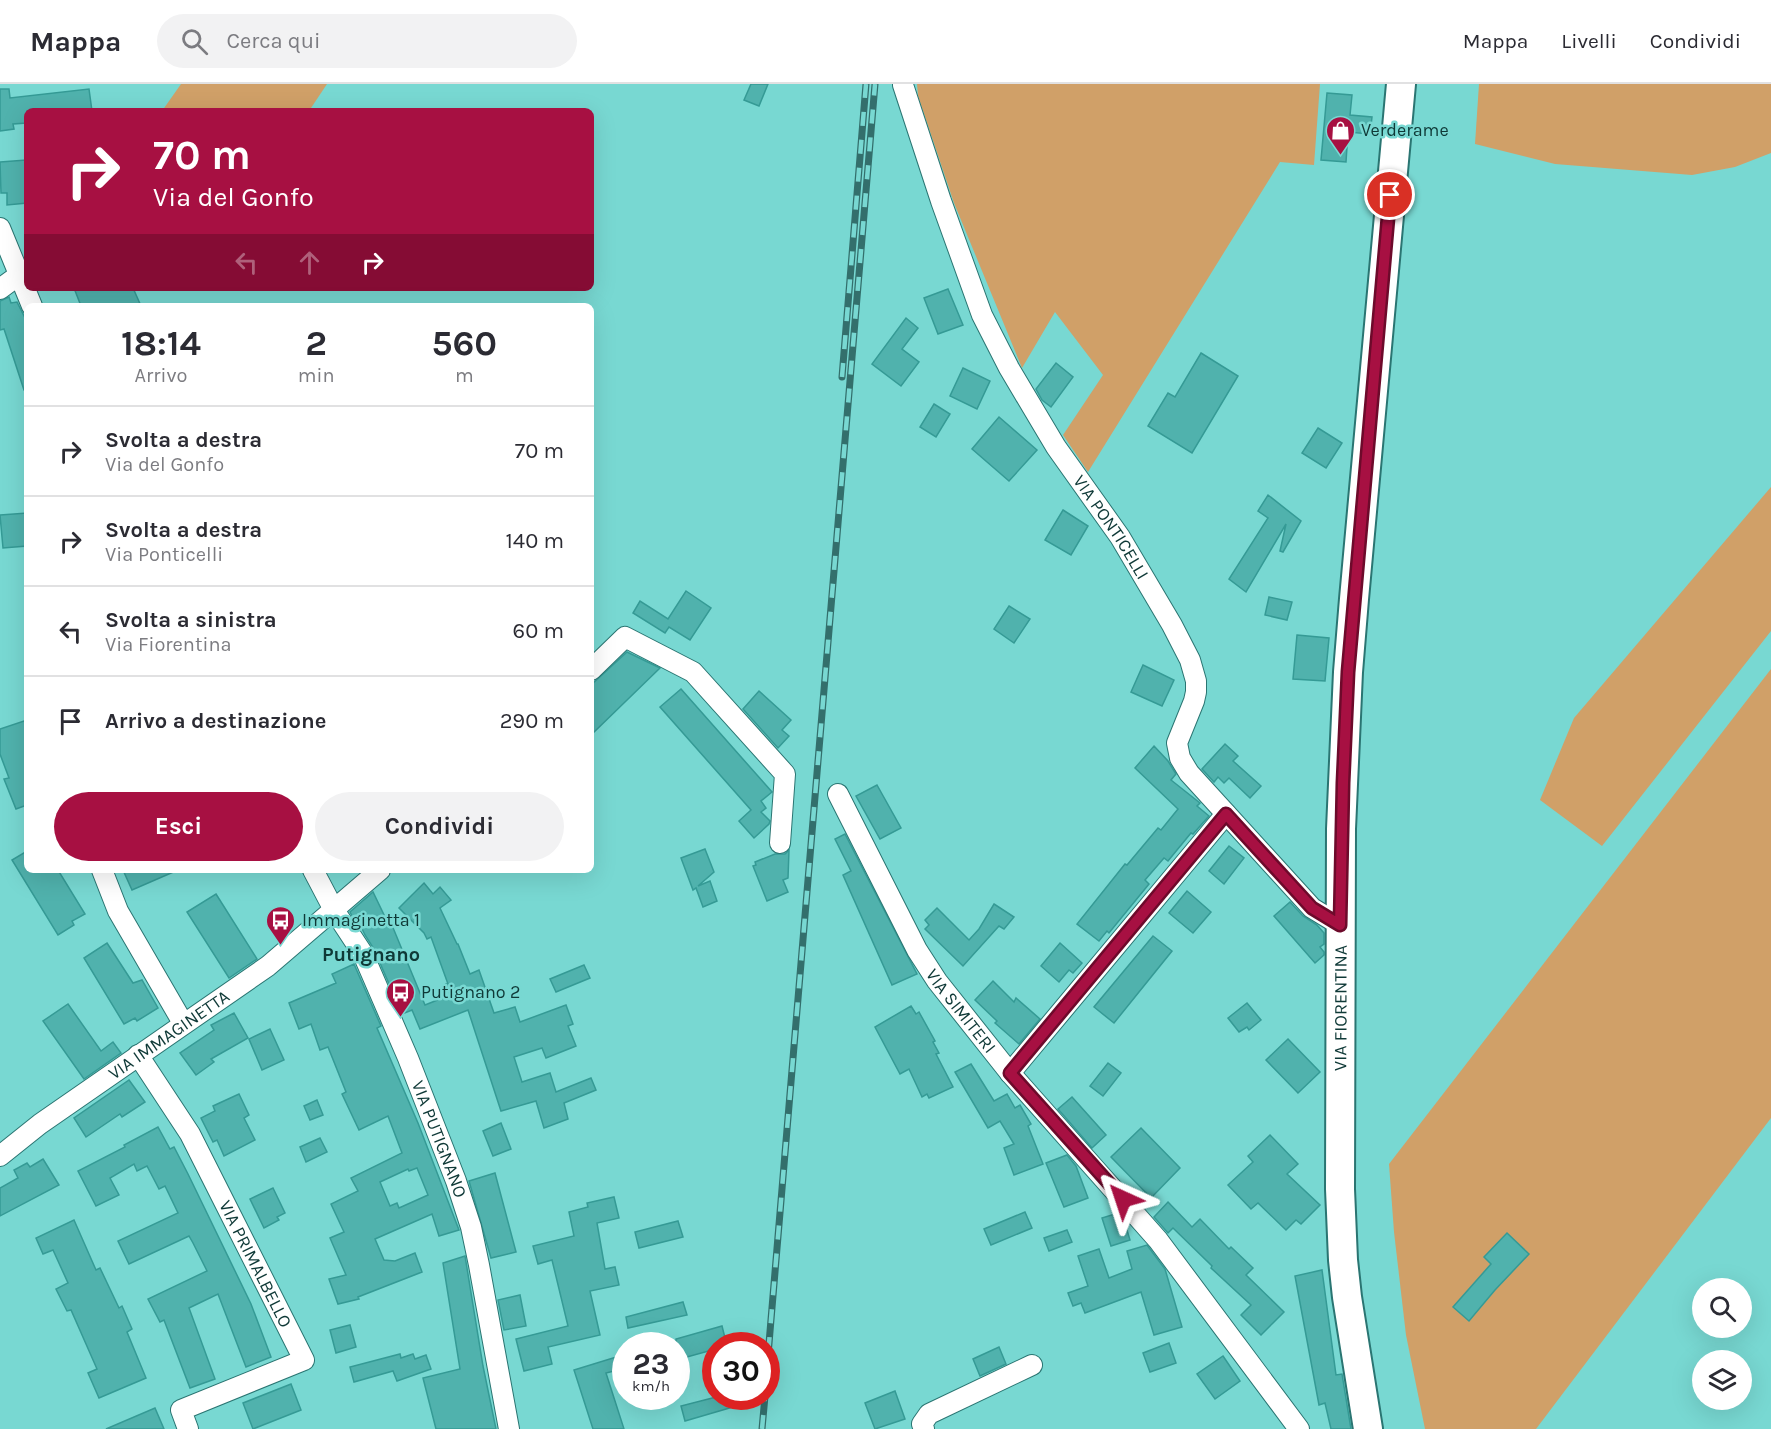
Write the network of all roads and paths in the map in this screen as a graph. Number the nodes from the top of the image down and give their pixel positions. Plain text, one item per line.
1 (1401, 84) edge
2 (903, 85) edge
3 (0, 228) edge
4 (19, 275) junction
5 (24, 287) edge
6 (0, 289) edge
7 (594, 667) edge
8 (838, 794) dead end
9 (1226, 814) junction
10 (780, 843) dead end
11 (103, 873) edge
12 (316, 873) edge
13 (376, 873) edge
14 (334, 909) junction
15 (1340, 925) junction
16 (183, 1023) junction
17 (138, 1054) junction
18 (1010, 1073) junction
19 (0, 1156) edge
20 (1032, 1365) dead end
21 (188, 1429) edge
22 (509, 1429) edge
23 (924, 1429) edge
24 (1299, 1429) edge
25 (1368, 1429) edge

1 - 15 main road, VIA FIORENTINA
2 - 9 street, VIA PONTICELLI
3 - 4 street
4 - 5 street
4 - 6 street
7 - 10 street
8 - 18 street, VIA SIMITERI
9 - 15 street, VIA PONTICELLI
9 - 18 street
11 - 16 street
12 - 14 street, VIA PUTIGNANO
13 - 14 street
14 - 16 street, VIA IMMAGINETTA
14 - 22 street, VIA PUTIGNANO
15 - 25 main road, VIA FIORENTINA
16 - 17 street, VIA IMMAGINETTA
17 - 19 street, VIA IMMAGINETTA
17 - 21 street, VIA PRIMALBELLO
18 - 24 street, VIA SIMITERI
20 - 23 street

